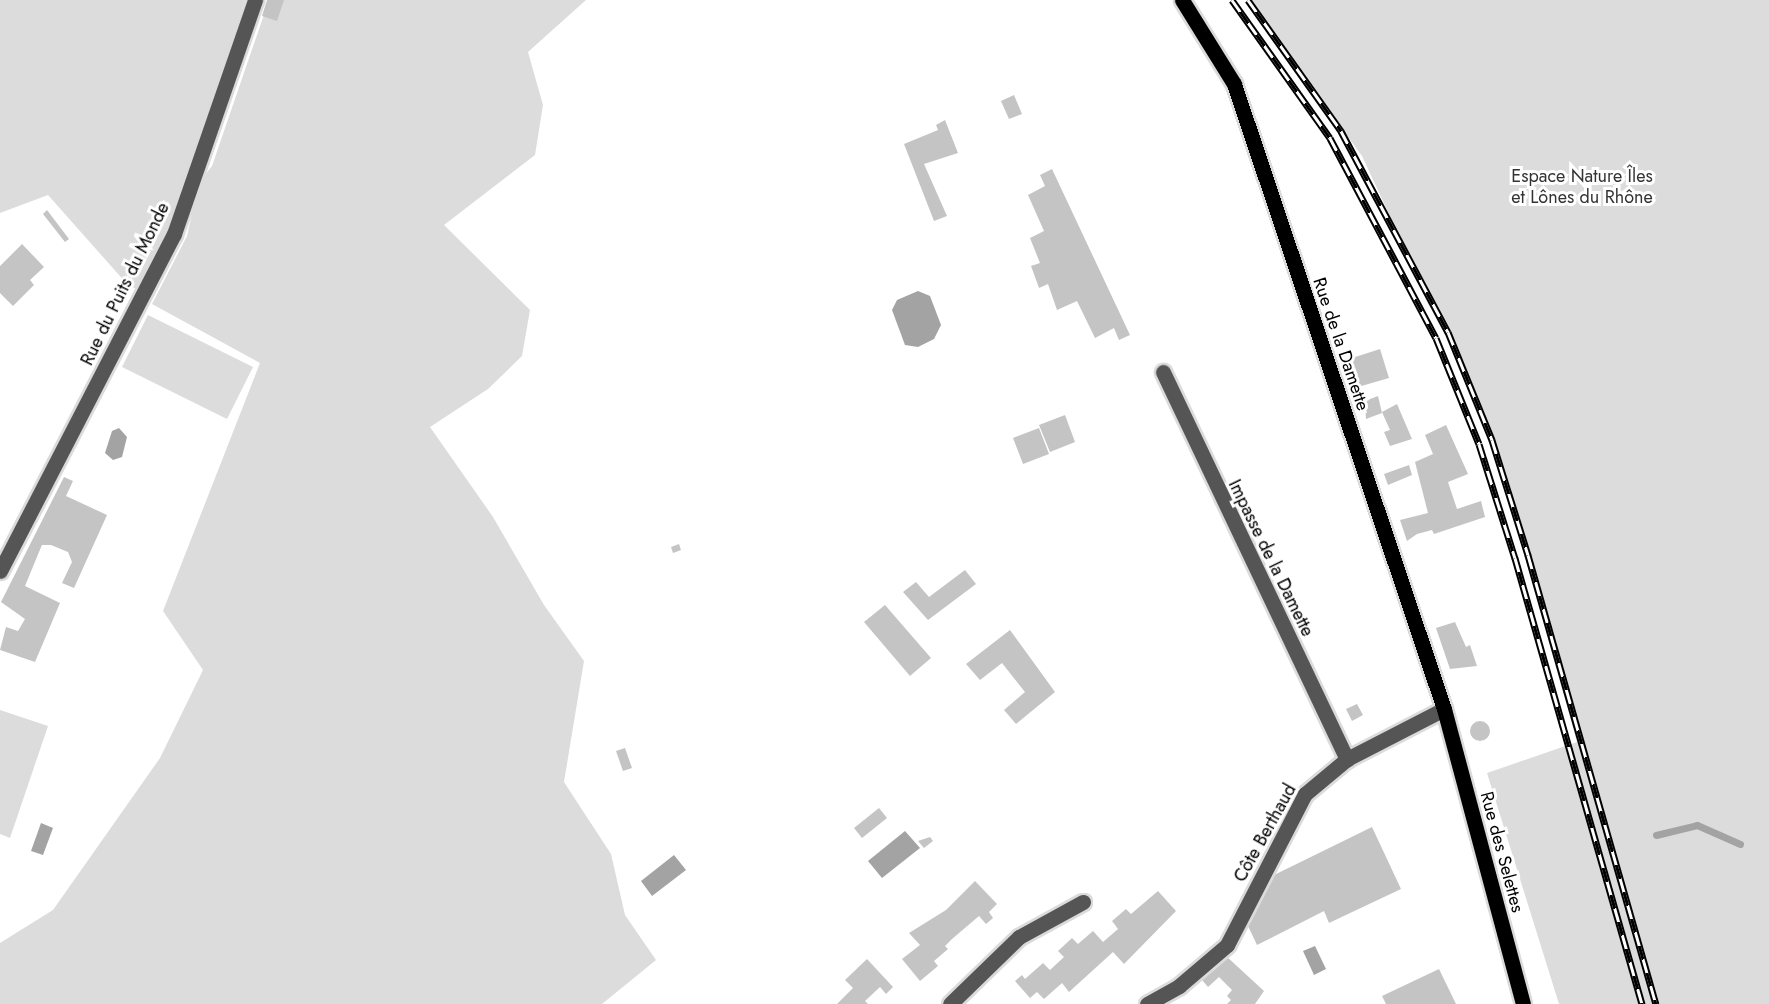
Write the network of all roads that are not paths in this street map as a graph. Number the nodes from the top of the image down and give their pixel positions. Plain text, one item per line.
1 (255, 0) edge
2 (1182, 0) edge
3 (1163, 372) dead end
4 (0, 571) edge
5 (1444, 710) junction
6 (1347, 759) junction
7 (1083, 902) dead end
8 (950, 1004) edge
9 (1147, 1004) edge
10 (1523, 1004) edge

1 - 4 street, Rue du Puits du Monde
2 - 5 main road, Rue de la Damette
3 - 6 street, Impasse de la Damette
5 - 6 street, Côte Berthaud
5 - 10 main road, Rue des Selettes
6 - 9 street, Côte Berthaud
7 - 8 street

